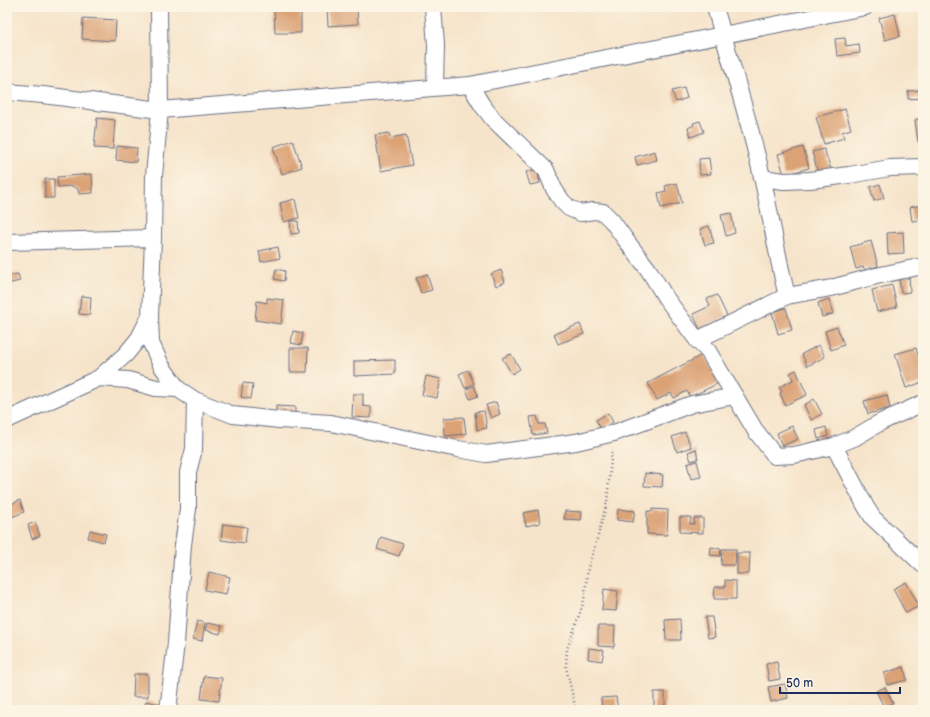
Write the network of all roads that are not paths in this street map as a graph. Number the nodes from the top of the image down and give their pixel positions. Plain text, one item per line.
1 (159, 7) edge
2 (433, 7) edge
3 (715, 7) edge
4 (865, 7) edge
5 (723, 35) junction
6 (470, 85) junction
7 (435, 87) junction
8 (7, 92) edge
9 (160, 110) junction
10 (923, 167) edge
11 (762, 178) junction
12 (154, 238) junction
13 (7, 242) edge
14 (923, 266) edge
15 (787, 296) junction
16 (150, 317) junction
17 (697, 340) junction
18 (99, 378) junction
19 (178, 389) junction
20 (735, 396) junction
21 (195, 400) junction
22 (923, 403) edge
23 (7, 420) edge
24 (834, 446) junction
25 (923, 564) edge
26 (168, 710) edge

1 - 9 street
2 - 7 street
3 - 5 street
4 - 5 street
5 - 6 street
5 - 11 street
6 - 7 street
6 - 17 street
7 - 9 street
8 - 9 street
9 - 12 street
10 - 11 street
11 - 15 street
12 - 13 street
12 - 16 street
14 - 15 street
15 - 17 street
16 - 18 street
16 - 19 street
17 - 20 street
18 - 19 street
18 - 23 street
19 - 21 street
20 - 21 street
20 - 24 street
21 - 26 street
22 - 24 street
24 - 25 street

